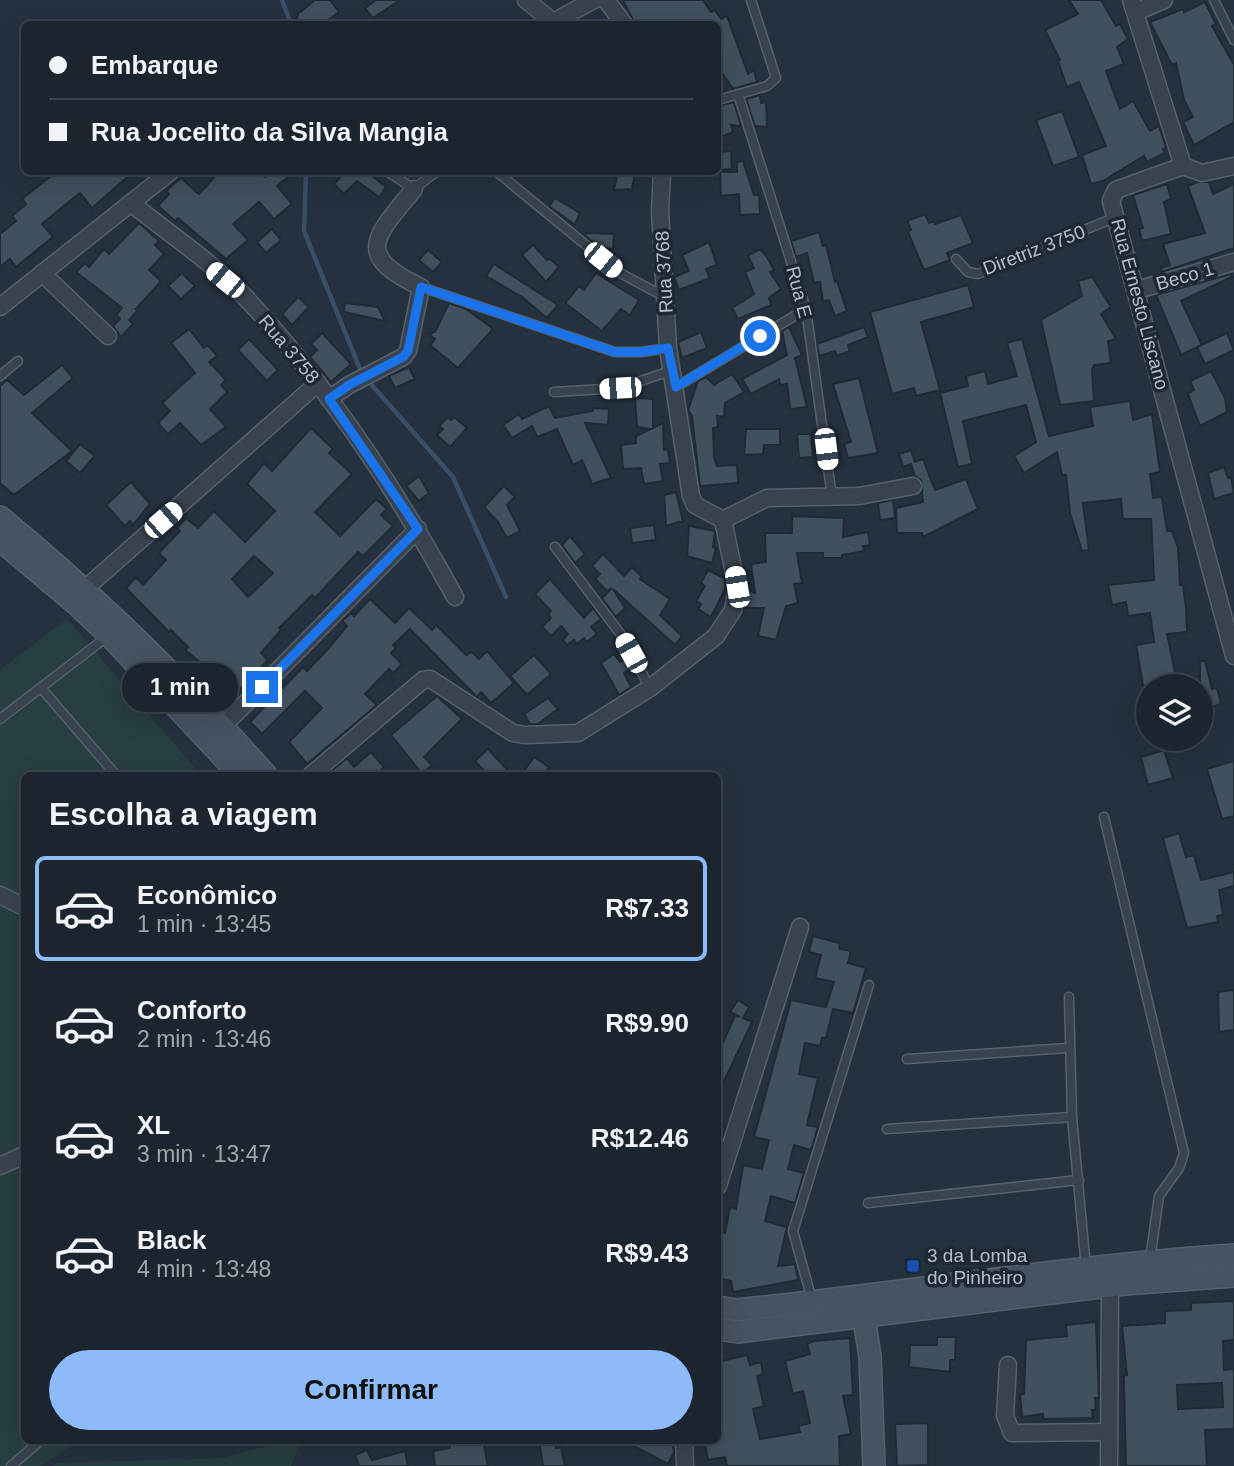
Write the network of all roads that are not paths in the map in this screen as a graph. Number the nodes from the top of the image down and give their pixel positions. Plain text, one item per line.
1 (526, 0) edge
2 (594, 0) edge
3 (606, 0) edge
4 (751, 0) edge
5 (1164, 0) edge
6 (1214, 0) edge
7 (1133, 6) edge
8 (552, 21) edge
9 (555, 21) edge
10 (622, 21) edge
11 (1234, 40) edge
12 (738, 94) junction
13 (721, 99) edge
14 (1183, 166) junction
15 (1234, 166) edge
16 (166, 175) edge
17 (393, 175) edge
18 (432, 175) edge
19 (500, 175) edge
20 (662, 175) edge
21 (414, 189) junction
22 (131, 203) junction
23 (1116, 217) junction
24 (956, 259) dead end
25 (1234, 262) edge
26 (43, 273) junction
27 (421, 287) junction
28 (1137, 290) junction
29 (666, 298) junction
30 (0, 307) edge
31 (806, 309) junction
32 (108, 336) dead end
33 (668, 348) junction
34 (18, 361) dead end
35 (673, 370) junction
36 (0, 376) edge
37 (318, 383) junction
38 (676, 387) junction
39 (554, 392) dead end
40 (329, 399) junction
41 (913, 486) dead end
42 (832, 497) junction
43 (0, 517) edge
44 (723, 520) junction
45 (418, 529) junction
46 (0, 540) edge
47 (555, 547) dead end
48 (86, 588) junction
49 (455, 597) dead end
50 (109, 635) junction
51 (1234, 656) edge
52 (650, 688) junction
53 (42, 689) junction
54 (0, 719) edge
55 (223, 726) junction
56 (113, 772) edge
57 (237, 772) edge
58 (263, 772) edge
59 (315, 772) edge
60 (1104, 817) dead end
61 (0, 895) edge
62 (21, 906) edge
63 (800, 927) dead end
64 (869, 985) dead end
65 (1069, 996) dead end
66 (1068, 1048) junction
67 (907, 1059) dead end
68 (1072, 1117) junction
69 (887, 1129) dead end
70 (21, 1156) edge
71 (1, 1169) edge
72 (721, 1177) edge
73 (1079, 1180) junction
74 (868, 1203) dead end
75 (1234, 1255) edge
76 (1150, 1260) junction
77 (1086, 1268) junction
78 (1234, 1276) edge
79 (1110, 1286) junction
80 (813, 1302) junction
81 (721, 1307) edge
82 (862, 1307) junction
83 (721, 1329) edge
84 (1008, 1365) dead end
85 (1109, 1432) junction
86 (36, 1444) edge
87 (684, 1444) edge
88 (11, 1466) edge
89 (685, 1466) edge
90 (874, 1466) edge
91 (1109, 1466) edge

1 - 8 street
2 - 9 street
3 - 10 street
4 - 12 lane
5 - 7 street
6 - 11 lane
7 - 14 street
12 - 13 lane
12 - 31 lane, Rua E
14 - 15 street
14 - 23 street, Rua Ernesto Liscano
16 - 22 street
17 - 21 lane
18 - 21 lane
19 - 29 lane
20 - 29 street, Rua 3768
21 - 27 street
22 - 26 street
22 - 37 street, Rua 3758
23 - 24 lane, Diretriz 3750
23 - 28 street, Rua Ernesto Liscano
25 - 28 street, Beco 1
26 - 30 street
26 - 32 street
27 - 33 lane
27 - 40 street
28 - 51 street, Rua Ernesto Liscano
29 - 33 street, Rua 3768
31 - 38 lane
31 - 42 lane, Rua E
33 - 35 street, Rua 3768
34 - 36 lane
35 - 38 street, Rua 3768
35 - 39 lane
37 - 40 street, Rua 3758
37 - 48 street
38 - 44 street, Rua 3768
40 - 45 street, Rua 3758
41 - 42 street
42 - 44 street
43 - 48 main road
44 - 52 street
45 - 49 street, Rua 3758
45 - 55 street
46 - 50 main road
47 - 52 lane
48 - 55 main road
50 - 53 lane
50 - 57 main road
52 - 59 street
53 - 54 lane
53 - 56 lane
55 - 58 main road
60 - 76 lane
61 - 62 street
63 - 72 street
64 - 80 lane
65 - 66 lane
66 - 67 lane
66 - 68 lane
68 - 69 lane
68 - 73 lane
70 - 71 street
73 - 74 lane
73 - 77 lane
75 - 76 main road
76 - 77 main road
77 - 82 main road
78 - 79 main road
79 - 82 main road
79 - 85 street
80 - 81 main road
80 - 82 main road
82 - 83 main road
82 - 90 main road
84 - 85 street
85 - 91 street
86 - 88 lane
87 - 89 street

